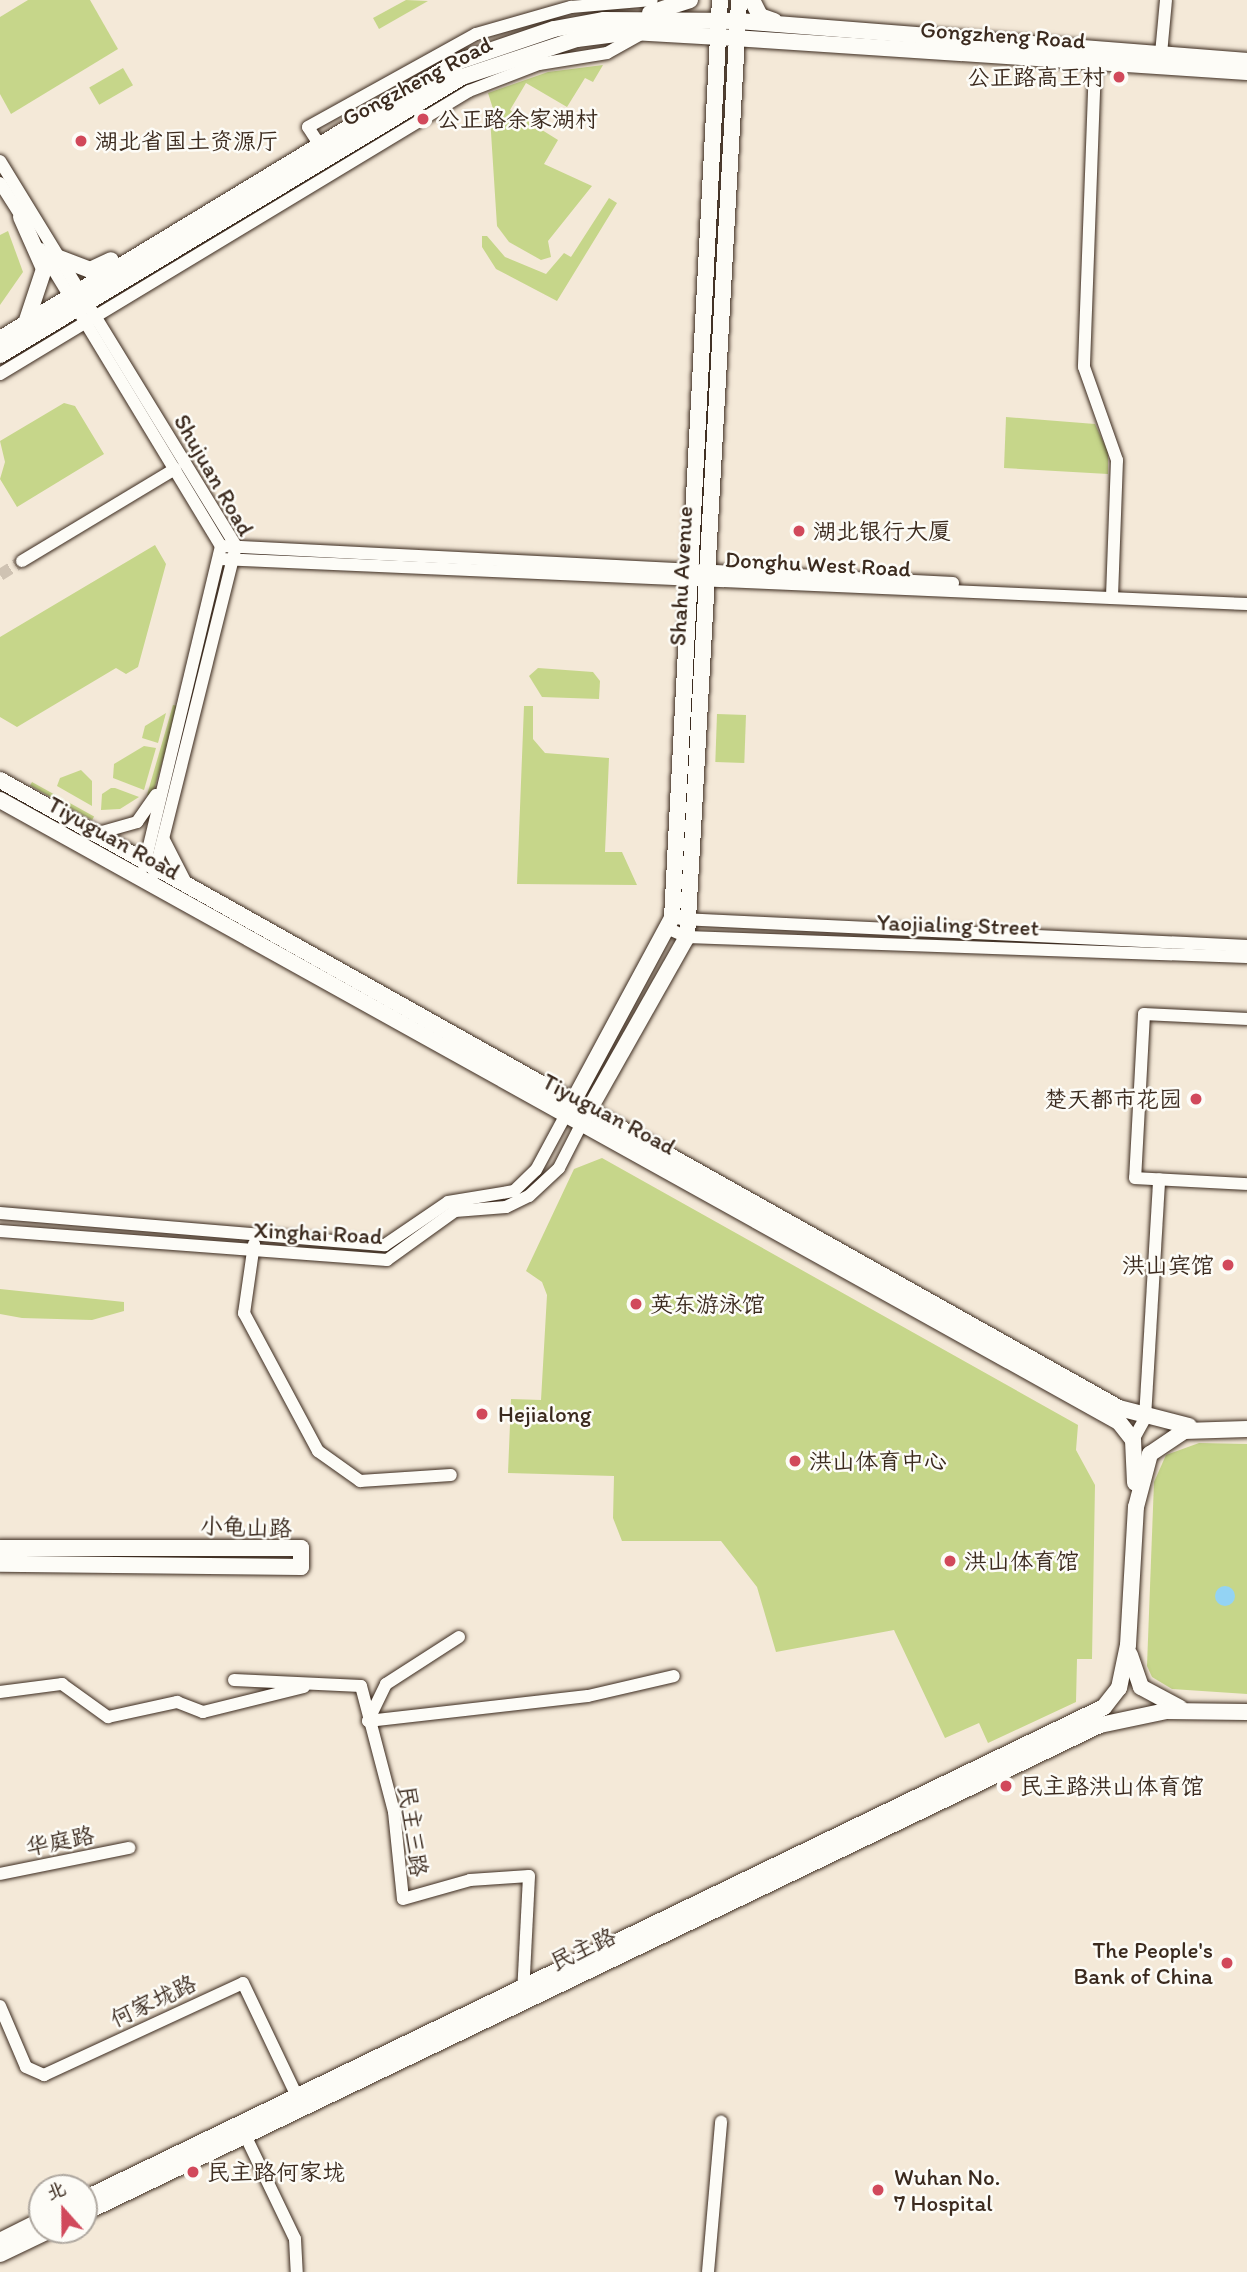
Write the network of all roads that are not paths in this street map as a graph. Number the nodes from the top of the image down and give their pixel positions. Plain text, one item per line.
1 (652, 0) edge
2 (691, 0) edge
3 (720, 0) edge
4 (739, 0) edge
5 (752, 0) edge
6 (1166, 0) edge
7 (626, 19) junction
8 (807, 26) junction
9 (719, 29) junction
10 (738, 29) junction
11 (1161, 54) junction
12 (1247, 61) edge
13 (1095, 65) junction
14 (1247, 72) edge
15 (319, 144) junction
16 (0, 162) edge
17 (0, 183) edge
18 (22, 217) junction
19 (167, 237) junction
20 (59, 258) junction
21 (82, 307) junction
22 (26, 323) junction
23 (0, 339) edge
24 (0, 355) edge
25 (0, 374) edge
26 (174, 469) junction
27 (220, 552) junction
28 (236, 553) junction
29 (23, 561) tunnel mouth
30 (697, 575) junction
31 (1112, 594) junction
32 (1247, 598) edge
33 (1247, 604) edge
34 (0, 780) edge
35 (164, 784) junction
36 (0, 800) edge
37 (95, 834) junction
38 (164, 838) junction
39 (150, 865) junction
40 (146, 881) junction
41 (188, 886) junction
42 (676, 922) junction
43 (687, 937) junction
44 (1247, 946) edge
45 (1247, 957) edge
46 (1247, 1019) edge
47 (573, 1102) junction
48 (589, 1111) junction
49 (564, 1118) junction
50 (580, 1127) junction
51 (1159, 1179) junction
52 (1247, 1184) edge
53 (0, 1213) edge
54 (0, 1231) edge
55 (255, 1233) junction
56 (253, 1251) junction
57 (1145, 1418) junction
58 (1202, 1427) junction
59 (1247, 1429) edge
60 (1133, 1440) junction
61 (451, 1475) dead end
62 (1136, 1507) junction
63 (0, 1548) edge
64 (0, 1564) edge
65 (458, 1637) dead end
66 (1128, 1645) junction
67 (674, 1676) dead end
68 (234, 1680) dead end
69 (318, 1684) junction
70 (0, 1692) edge
71 (1191, 1711) junction
72 (1247, 1712) edge
73 (1097, 1719) junction
74 (368, 1721) junction
75 (128, 1848) dead end
76 (0, 1874) edge
77 (523, 1995) junction
78 (0, 2006) edge
79 (297, 2096) junction
80 (721, 2122) dead end
81 (245, 2135) junction
82 (98, 2192) edge
83 (98, 2206) edge
84 (28, 2227) edge
85 (0, 2241) edge
86 (28, 2241) edge
87 (0, 2255) edge
88 (297, 2272) edge
89 (708, 2272) edge

1 - 15 street
2 - 7 main road
3 - 9 main road, Shahu Avenue
4 - 10 main road, Shahu Avenue
5 - 8 main road
6 - 11 street
7 - 9 main road, Gongzheng Road
7 - 15 main road, Gongzheng Road
8 - 10 main road, Gongzheng Road
8 - 11 main road, Gongzheng Road
9 - 10 main road, Gongzheng Road
9 - 21 main road, Gongzheng Road
9 - 30 main road, Shahu Avenue
10 - 13 main road, Gongzheng Road
10 - 30 main road, Shahu Avenue
11 - 12 main road, Gongzheng Road
13 - 14 main road, Gongzheng Road
13 - 31 street
15 - 19 main road, Gongzheng Road
16 - 20 street, Shujuan Road
17 - 18 street, Shujuan Road
18 - 21 street, Shujuan Road
18 - 22 main road
19 - 20 main road
19 - 21 main road, Gongzheng Road
20 - 21 street, Shujuan Road
21 - 22 main road, Gongzheng Road
21 - 24 main road, Gongzheng Road
21 - 25 street
21 - 26 street, Shujuan Road
21 - 28 street, Shujuan Road
22 - 23 main road, Gongzheng Road
26 - 27 street, Shujuan Road
26 - 29 street
27 - 28 street, Donghu West Road
27 - 35 street, Shujuan Road
28 - 30 street, Donghu West Road
28 - 38 street, Shujuan Road
30 - 31 street, Donghu West Road
30 - 42 main road, Shahu Avenue
31 - 32 street, Donghu West Road
31 - 33 street, Donghu West Road
34 - 37 main road, Tiyuguan Road
35 - 37 street
35 - 39 street, Shujuan Road
36 - 40 main road, Tiyuguan Road
37 - 39 main road, Tiyuguan Road
38 - 39 street, Shujuan Road
38 - 41 street
39 - 40 street, Shujuan Road
39 - 41 main road, Tiyuguan Road
40 - 49 main road, Tiyuguan Road
41 - 47 main road, Tiyuguan Road
42 - 43 main road, Shahu Avenue
42 - 44 street, Yaojialing Street
42 - 47 main road, Shahu Avenue
43 - 45 street, Yaojialing Street
43 - 48 main road, Shahu Avenue
46 - 51 street
47 - 48 main road, Tiyuguan Road
47 - 49 main road, Shahu Avenue
48 - 50 main road, Shahu Avenue
48 - 57 main road, Tiyuguan Road
49 - 50 main road, Tiyuguan Road
49 - 55 street, Xinghai Road
50 - 56 street, Xinghai Road
50 - 60 main road, Tiyuguan Road
51 - 52 street
51 - 57 street
53 - 55 street, Xinghai Road
54 - 56 street, Xinghai Road
55 - 56 street
56 - 61 street
57 - 58 main road, Tiyuguan Road
57 - 60 street
58 - 59 main road
58 - 62 main road
60 - 62 main road
62 - 66 main road
63 - 64 main road, 小龟山路
65 - 74 street
66 - 71 main road
66 - 73 main road
67 - 74 street
68 - 69 street
69 - 70 street
69 - 74 street, 民主三路
71 - 72 main road
71 - 73 main road
73 - 77 main road, 民主路
74 - 77 street, 民主三路
75 - 76 street, 华庭路
77 - 79 main road, 民主路
77 - 81 main road, 民主路
78 - 79 street, 何家垅路
79 - 82 main road, 民主路
80 - 89 street
81 - 83 main road, 民主路
81 - 88 street
84 - 85 main road
86 - 87 main road

